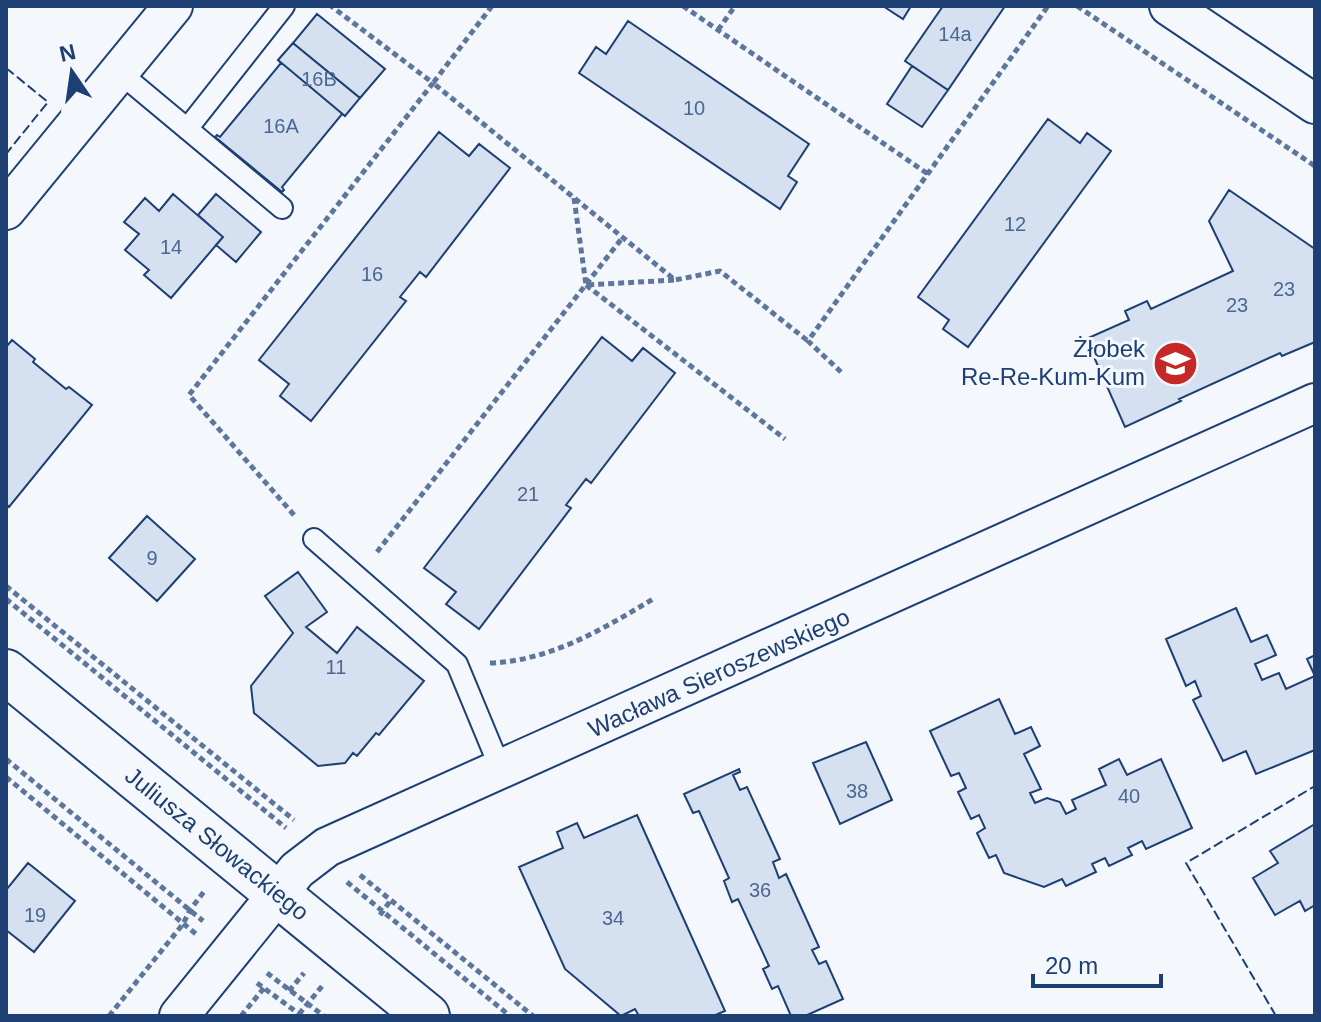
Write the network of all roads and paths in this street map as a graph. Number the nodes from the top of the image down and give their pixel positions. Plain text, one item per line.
1 (173, 6) edge
2 (284, 6) edge
3 (331, 6) edge
4 (492, 6) edge
5 (683, 6) edge
6 (735, 6) edge
7 (1048, 6) edge
8 (1077, 6) edge
9 (1169, 6) edge
10 (718, 30) junction
11 (119, 72) junction
12 (433, 83) junction
13 (1315, 104) edge
14 (187, 129) junction
15 (1315, 166) edge
16 (928, 174) junction
17 (573, 197) junction
18 (282, 208) dead end
19 (6, 210) edge
20 (623, 237) junction
21 (675, 280) junction
22 (586, 285) junction
23 (808, 341) junction
24 (841, 372) dead end
25 (1315, 403) edge
26 (785, 439) dead end
27 (314, 539) joint
28 (358, 577) junction
29 (6, 586) edge
30 (6, 599) edge
31 (653, 599) dead end
32 (457, 664) junction
33 (6, 672) edge
34 (6, 759) edge
35 (501, 770) junction
36 (6, 777) edge
37 (321, 851) junction
38 (277, 893) junction
39 (183, 924) junction
40 (230, 952) junction
41 (264, 988) junction
42 (109, 1016) edge
43 (179, 1016) edge
44 (241, 1016) edge
45 (302, 1016) edge
46 (324, 1016) edge
47 (427, 1016) edge
48 (510, 1016) edge
49 (533, 1016) edge

1 - 11 street
2 - 14 lane
3 - 12 path
4 - 12 path
5 - 10 path
6 - 10 path
7 - 16 path
8 - 15 path
9 - 13 street
10 - 16 path
11 - 14 lane
11 - 19 street
12 - 17 path
12 - 27 path
14 - 18 lane
16 - 23 path
17 - 20 path
17 - 22 path
20 - 21 path
20 - 22 path
21 - 22 path
21 - 23 path
22 - 26 path
22 - 28 path
23 - 24 path
25 - 35 street, Wacława Sieroszewskiego
27 - 28 lane
28 - 32 lane
29 - 37 path
30 - 37 path
31 - 32 path
32 - 35 lane
33 - 38 street, Juliusza Słowackiego
34 - 40 path
35 - 37 street, Wacława Sieroszewskiego
36 - 39 path
37 - 38 street, Wacława Sieroszewskiego
37 - 48 path
37 - 49 path
38 - 40 street, Wacława Sieroszewskiego
38 - 47 street, Juliusza Słowackiego
39 - 40 path
39 - 42 path
40 - 41 path
40 - 43 street, Wacława Sieroszewskiego
40 - 46 path
41 - 44 path
41 - 45 path

